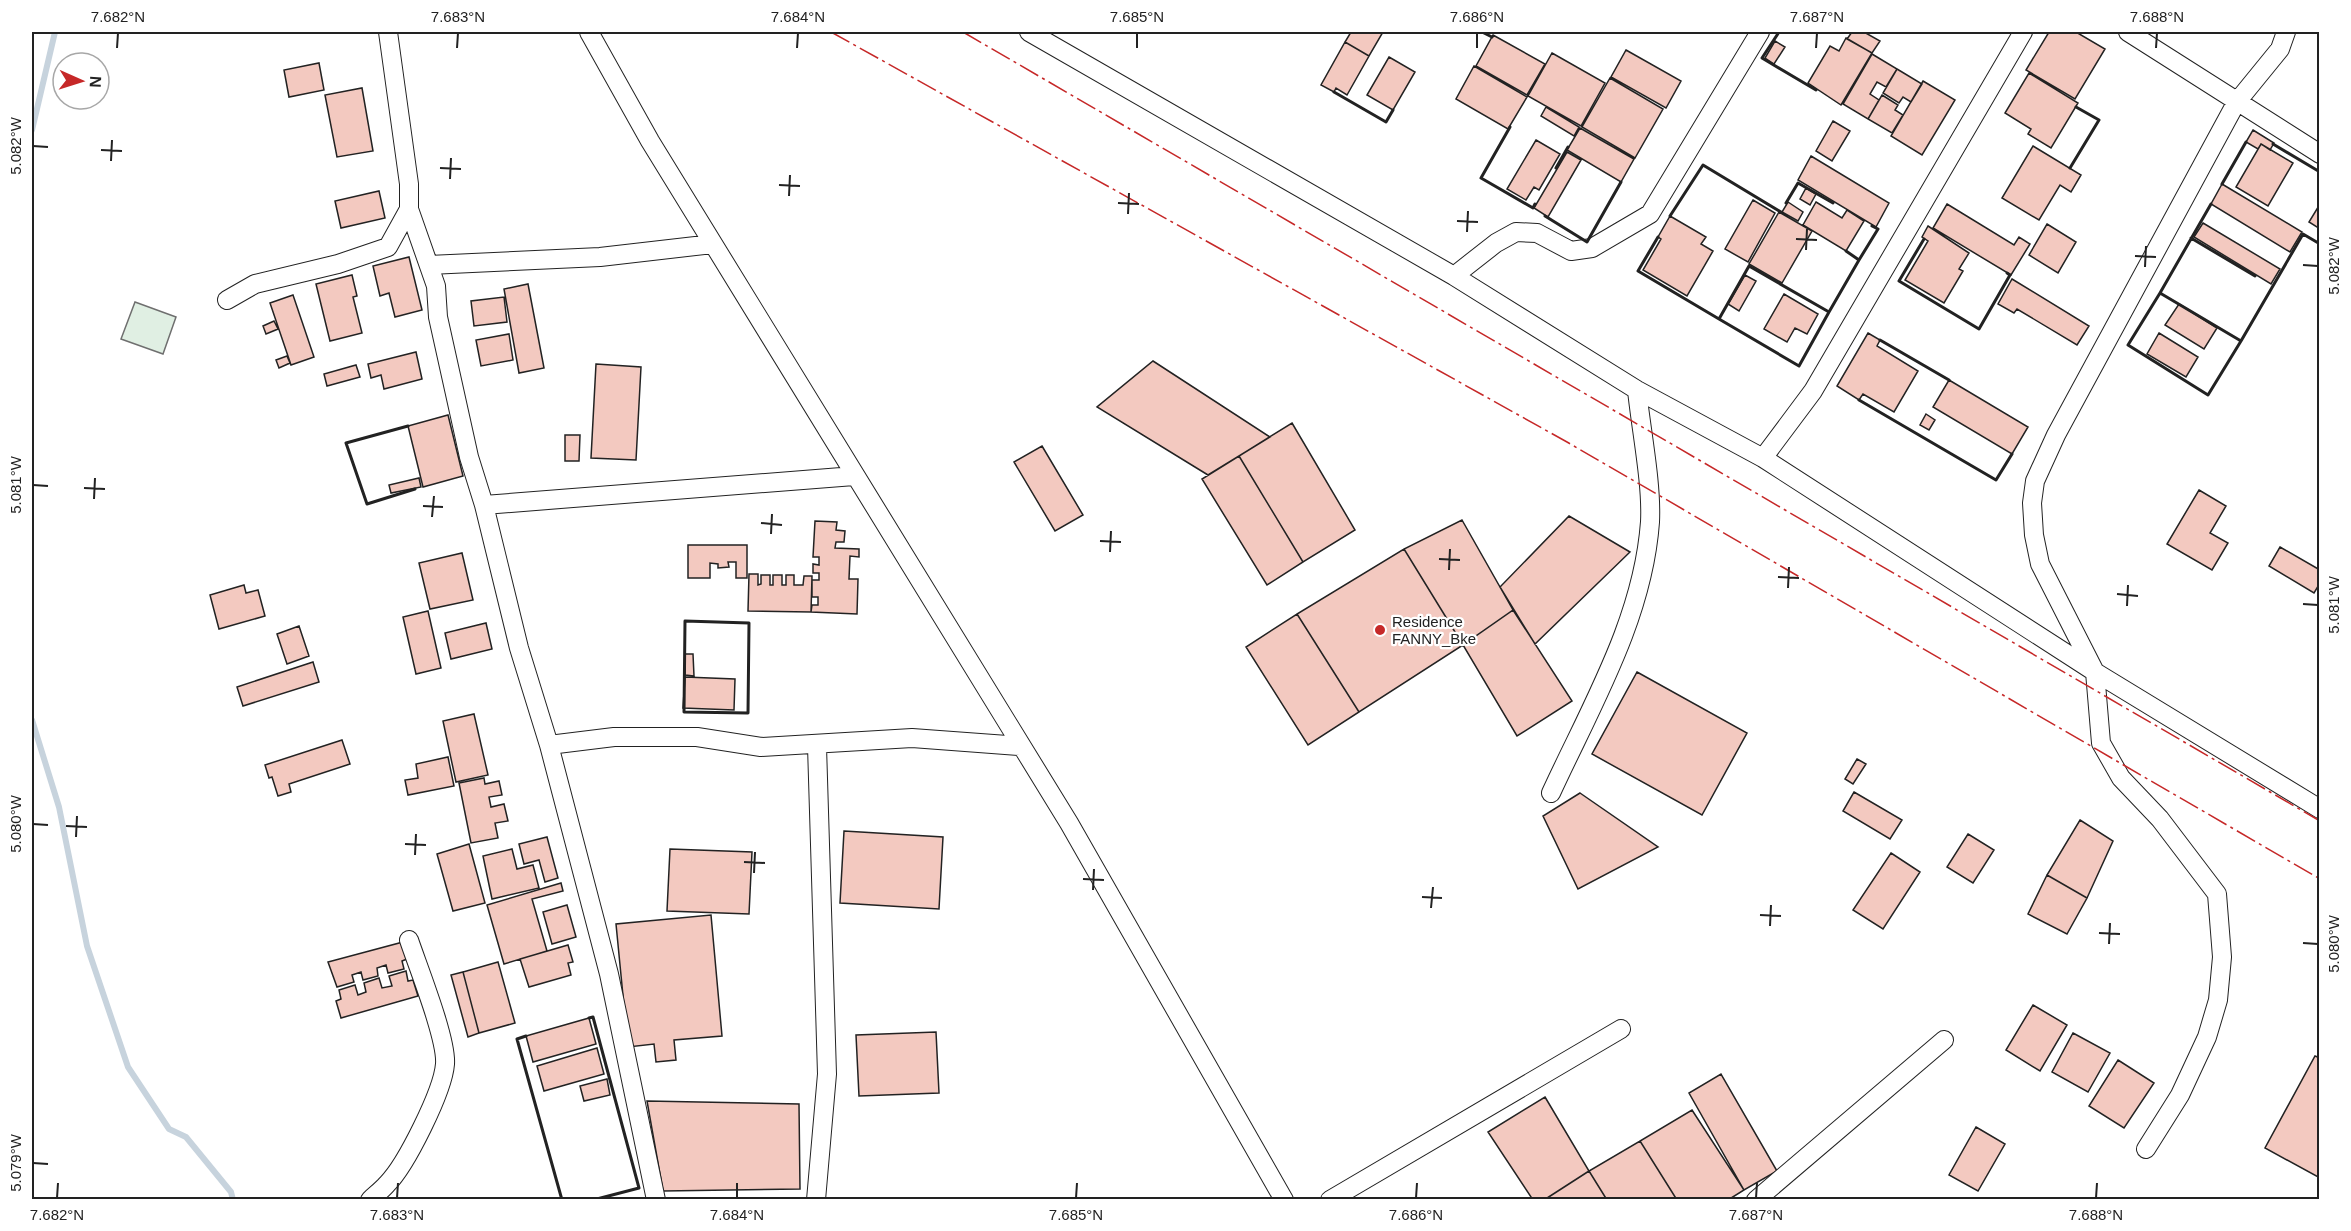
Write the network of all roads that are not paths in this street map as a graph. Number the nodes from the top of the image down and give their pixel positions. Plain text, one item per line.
1 (387, 32) edge
2 (589, 32) edge
3 (1029, 32) edge
4 (1760, 32) edge
5 (2024, 32) edge
6 (2128, 32) edge
7 (2286, 32) edge
8 (2236, 103) junction
9 (2319, 154) edge
10 (410, 209) junction
11 (713, 244) junction
12 (429, 265) junction
13 (1454, 276) junction
14 (227, 300) dead end
15 (1637, 390) junction
16 (1763, 458) junction
17 (854, 476) junction
18 (484, 505) junction
19 (2095, 672) junction
20 (549, 745) junction
21 (817, 746) junction
22 (1020, 746) junction
23 (1551, 793) dead end
24 (2319, 809) edge
25 (409, 940) dead end
26 (1621, 1029) dead end
27 (1944, 1040) dead end
28 (2146, 1149) dead end
29 (370, 1200) edge
30 (656, 1200) edge
31 (816, 1200) edge
32 (1284, 1200) edge
33 (1330, 1200) edge
34 (1756, 1200) edge

1 - 10 street
2 - 11 street
3 - 13 street
4 - 13 street
5 - 16 street
6 - 8 street
7 - 8 street
8 - 9 street
8 - 19 street
10 - 12 street
10 - 14 street
11 - 12 street
11 - 17 street
12 - 18 street
13 - 15 street
15 - 16 street
15 - 23 street
16 - 19 street
17 - 18 street
17 - 22 street
18 - 20 street
19 - 24 street
19 - 28 street
20 - 21 street
20 - 30 street
21 - 22 street
21 - 31 street
22 - 32 street
25 - 29 street
26 - 33 street
27 - 34 street

